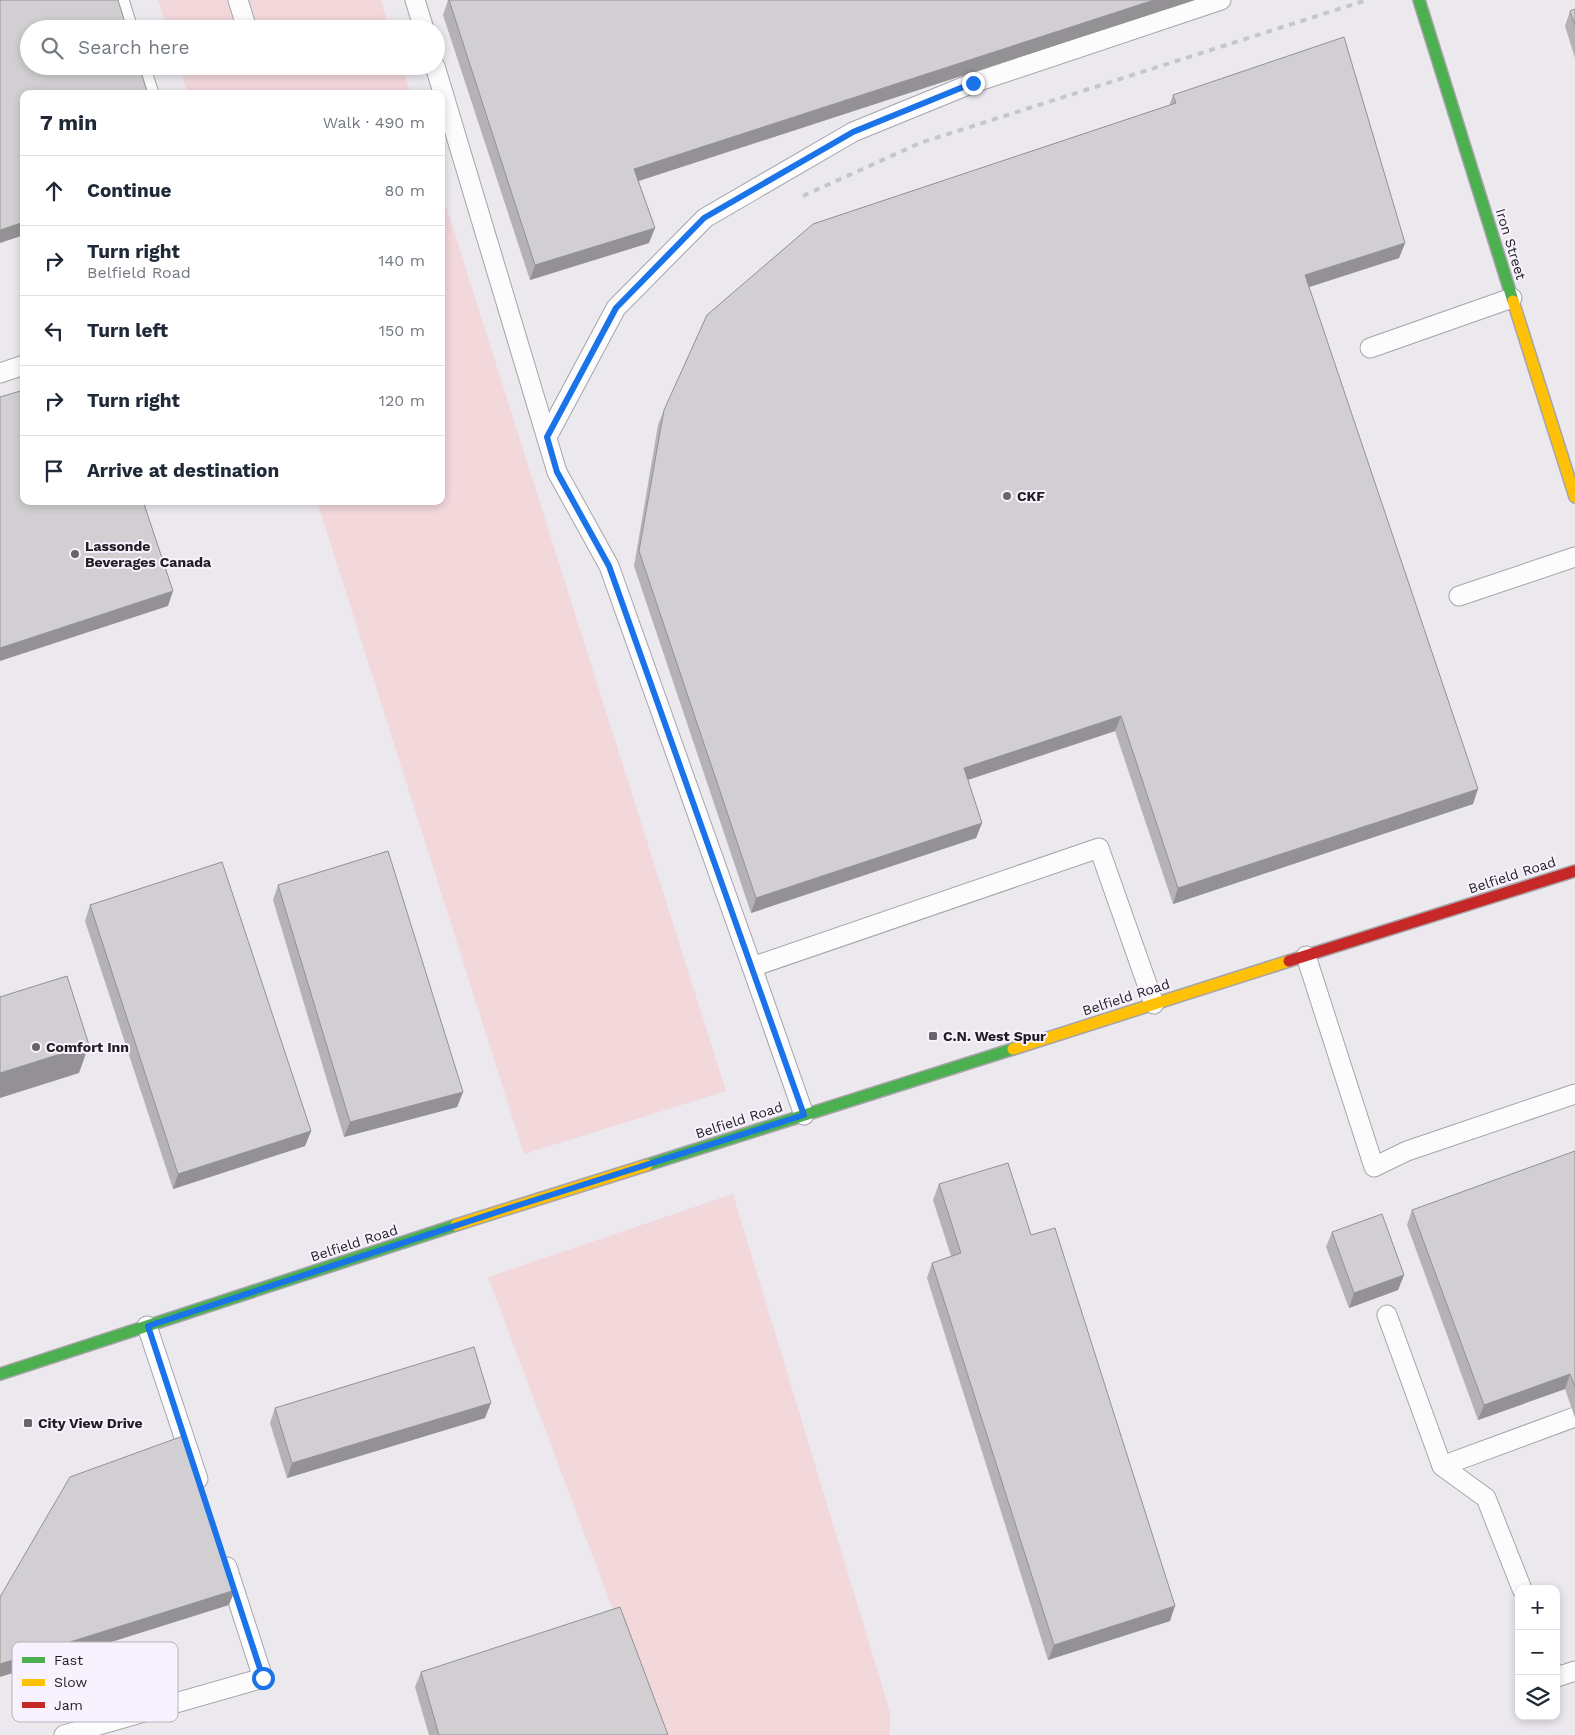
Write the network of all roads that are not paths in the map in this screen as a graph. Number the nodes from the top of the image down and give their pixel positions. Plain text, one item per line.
1 (119, 0) edge
2 (238, 0) edge
3 (415, 0) edge
4 (1221, 0) edge
5 (1418, 0) edge
6 (125, 20) edge
7 (244, 20) edge
8 (421, 20) edge
9 (143, 75) edge
10 (438, 75) edge
11 (148, 90) edge
12 (442, 90) edge
13 (445, 99) edge
14 (1512, 298) junction
15 (1370, 348) dead end
16 (20, 366) edge
17 (0, 373) edge
18 (547, 437) junction
19 (1575, 497) edge
20 (1575, 557) edge
21 (1459, 596) dead end
22 (1575, 871) edge
23 (1306, 956) junction
24 (752, 967) junction
25 (1154, 1004) junction
26 (1575, 1094) edge
27 (804, 1115) junction
28 (1387, 1315) dead end
29 (148, 1326) junction
30 (0, 1374) edge
31 (1575, 1417) edge
32 (1442, 1466) junction
33 (205, 1500) edge
34 (220, 1547) edge
35 (1520, 1585) edge
36 (1575, 1671) edge
37 (1556, 1675) edge
38 (178, 1702) edge
39 (109, 1722) edge
40 (64, 1735) edge

1 - 6 lane
2 - 7 lane
3 - 8 lane
4 - 18 lane
5 - 14 main road, Iron Street
9 - 11 lane
10 - 12 lane
13 - 18 lane
14 - 15 lane
14 - 19 main road, Iron Street
16 - 17 lane
18 - 24 lane
20 - 21 lane
22 - 23 main road, Belfield Road
23 - 25 main road, Belfield Road
23 - 26 lane
24 - 25 lane
24 - 27 lane
25 - 27 main road, Belfield Road
27 - 29 main road, Belfield Road
28 - 32 lane
29 - 30 main road, Belfield Road
29 - 33 lane
31 - 32 lane
32 - 35 lane
34 - 38 lane
36 - 37 lane
39 - 40 lane

